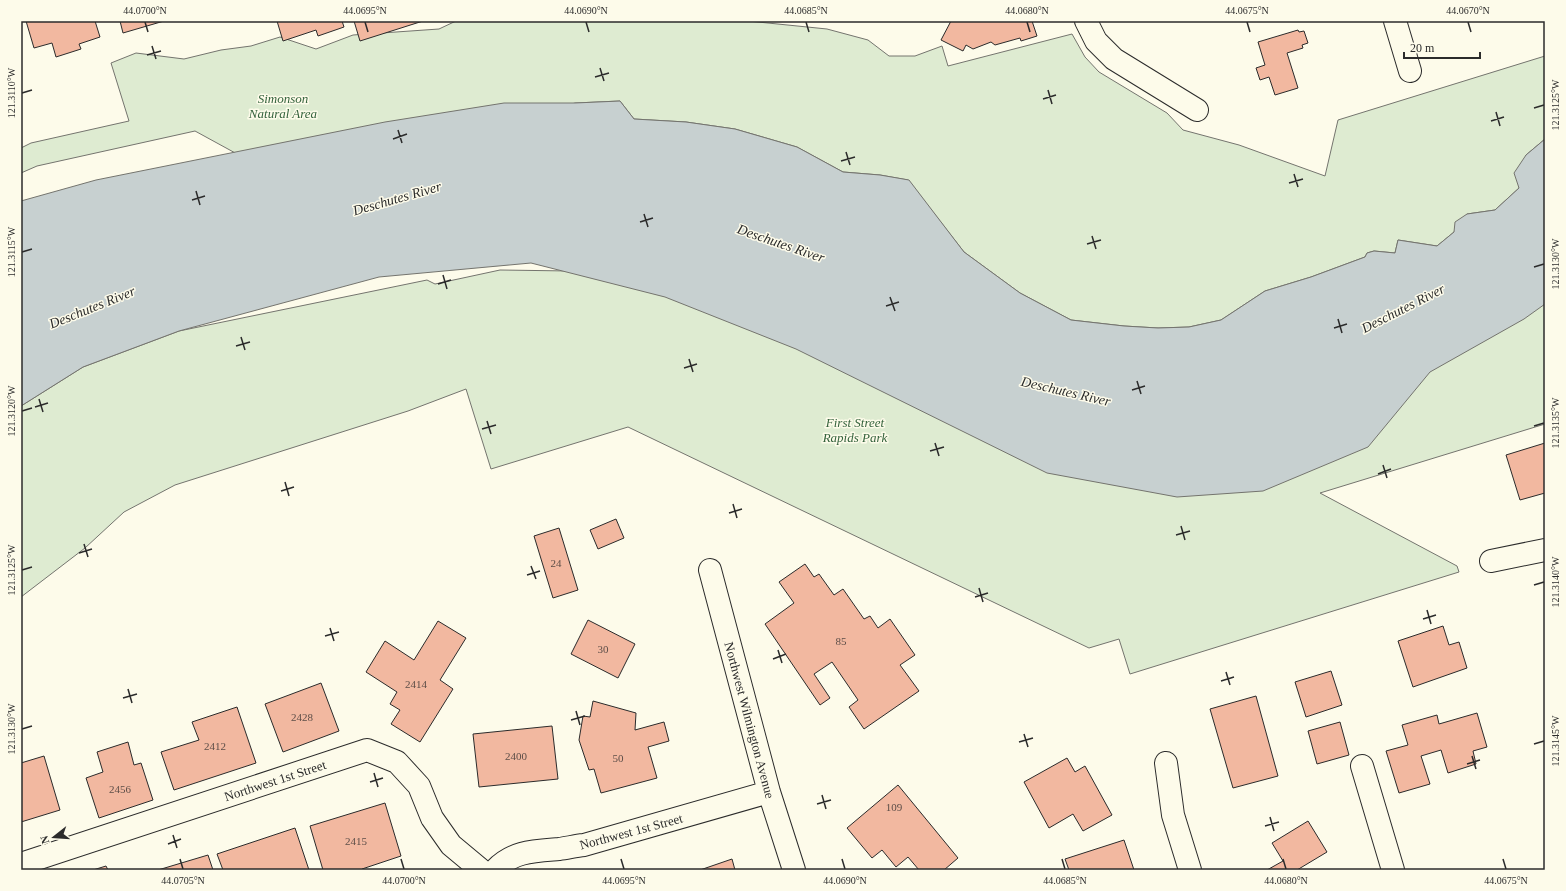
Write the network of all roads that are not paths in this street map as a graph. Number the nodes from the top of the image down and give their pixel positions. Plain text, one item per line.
1 (1086, 21) edge
2 (1394, 21) edge
3 (1410, 71) dead end
4 (1197, 110) dead end
5 (1545, 550) edge
6 (1491, 560) dead end
7 (710, 570) dead end
8 (1166, 763) dead end
9 (1362, 766) dead end
10 (769, 792) junction
11 (21, 864) edge
12 (481, 870) edge
13 (495, 870) edge
14 (794, 870) edge
15 (1190, 870) edge
16 (1393, 870) edge

1 - 4 street
2 - 3 street
5 - 6 street
7 - 10 street, Northwest Wilmington Avenue
8 - 15 street
9 - 16 street
10 - 13 street, Northwest 1st Street
10 - 14 street, Northwest Wilmington Avenue
11 - 12 street, Northwest 1st Street

